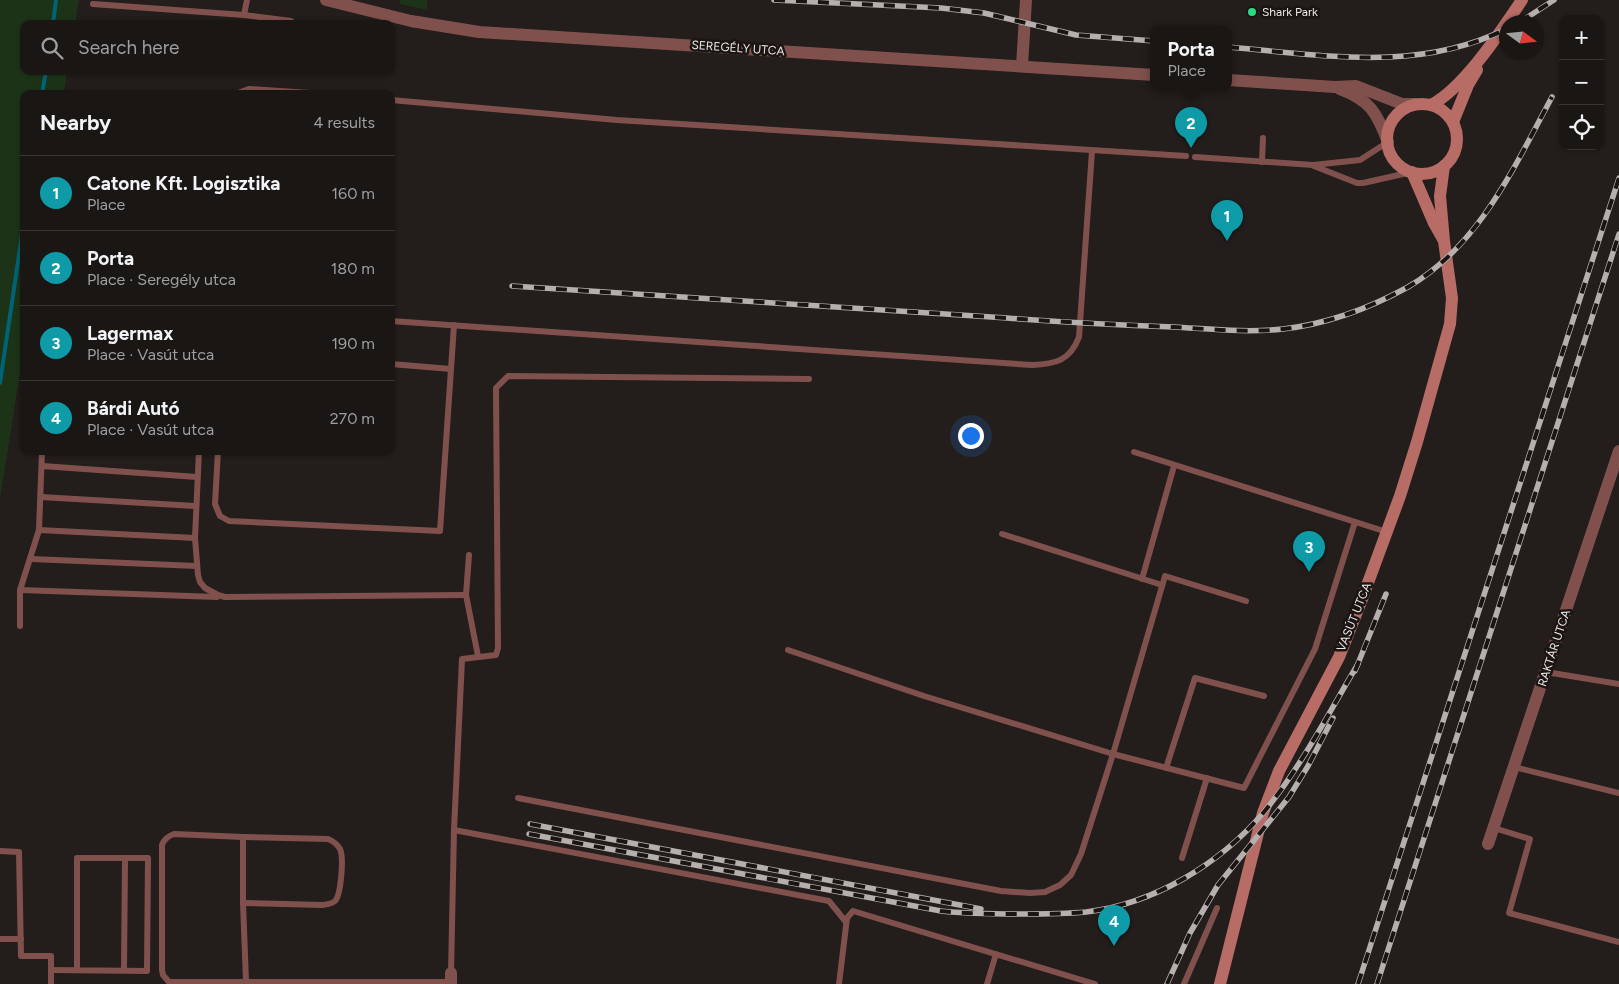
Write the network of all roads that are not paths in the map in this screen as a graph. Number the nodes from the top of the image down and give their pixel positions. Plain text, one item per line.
1 (247, 0) edge
2 (326, 0) edge
3 (1026, 0) edge
4 (1522, 0) edge
5 (93, 4) dead end
6 (244, 15) junction
7 (283, 20) edge
8 (1492, 44) junction
9 (1022, 66) junction
10 (1150, 75) edge
11 (1232, 80) edge
12 (1335, 87) junction
13 (244, 90) edge
14 (274, 90) edge
15 (395, 100) edge
16 (1416, 104) junction
17 (1431, 105) junction
18 (1453, 122) junction
19 (1263, 138) dead end
20 (1388, 142) junction
21 (1092, 151) junction
22 (1186, 156) dead end
23 (1195, 157) dead end
24 (1262, 162) junction
25 (1313, 165) junction
26 (1444, 166) junction
27 (1412, 172) junction
28 (1444, 241) junction
29 (395, 321) edge
30 (454, 325) junction
31 (395, 364) edge
32 (451, 368) junction
33 (809, 379) dead end
34 (1134, 452) dead end
35 (42, 455) edge
36 (199, 455) edge
37 (218, 455) edge
38 (1618, 459) edge
39 (42, 466) junction
40 (1174, 466) junction
41 (197, 477) junction
42 (41, 497) junction
43 (195, 506) junction
44 (1355, 522) junction
45 (39, 530) junction
46 (1387, 532) junction
47 (1002, 534) dead end
48 (195, 538) junction
49 (469, 555) dead end
50 (31, 558) junction
51 (197, 566) junction
52 (1142, 579) junction
53 (1162, 585) junction
54 (20, 590) junction
55 (466, 595) junction
56 (226, 597) junction
57 (1246, 600) dead end
58 (20, 626) dead end
59 (788, 650) dead end
60 (478, 656) junction
61 (1546, 672) junction
62 (1619, 684) edge
63 (1264, 696) dead end
64 (1113, 754) junction
65 (1514, 767) junction
66 (1166, 768) junction
67 (1207, 778) junction
68 (1619, 793) edge
69 (518, 798) dead end
70 (1494, 828) junction
71 (454, 830) junction
72 (243, 837) junction
73 (1488, 844) dead end
74 (0, 851) edge
75 (125, 858) junction
76 (1182, 858) dead end
77 (243, 903) junction
78 (1217, 908) dead end
79 (846, 922) junction
80 (0, 939) edge
81 (21, 939) junction
82 (1619, 942) edge
83 (996, 954) junction
84 (51, 970) junction
85 (76, 970) junction
86 (124, 970) junction
87 (451, 979) edge
88 (246, 982) edge
89 (51, 984) edge
90 (839, 984) edge
91 (987, 984) edge
92 (1095, 984) edge
93 (1184, 984) edge
94 (1220, 984) edge

1 - 6 lane
2 - 9 street, SEREGÉLY UTCA
3 - 9 street
4 - 8 street, VASÚT UTCA
5 - 6 lane
6 - 7 lane
8 - 17 street, VASÚT UTCA
8 - 18 street, VASÚT UTCA
9 - 10 street, SEREGÉLY UTCA
11 - 12 street
12 - 16 street
12 - 20 street
13 - 14 lane
15 - 21 lane
16 - 17 street
16 - 20 street
17 - 18 street
18 - 26 street, VASÚT UTCA
19 - 24 lane
20 - 25 lane
20 - 27 street, VASÚT UTCA
21 - 22 lane
21 - 30 lane
23 - 24 lane
24 - 25 lane
25 - 27 lane
26 - 27 street
26 - 28 street, VASÚT UTCA
27 - 28 street, VASÚT UTCA
28 - 46 street, VASÚT UTCA
29 - 30 lane
30 - 32 lane
31 - 32 lane
32 - 37 lane
33 - 60 lane
34 - 40 lane
35 - 39 lane
36 - 41 lane
38 - 61 street, RAKTÁR UTCA
39 - 41 lane
39 - 42 lane
40 - 44 lane
40 - 52 lane
41 - 43 lane
42 - 43 lane
42 - 45 lane
43 - 48 lane
44 - 46 lane
44 - 67 lane
45 - 48 lane
45 - 50 lane
46 - 94 street, VASÚT UTCA
47 - 52 lane
48 - 51 lane
49 - 55 lane
50 - 51 lane
50 - 54 lane
51 - 56 lane
52 - 53 lane
53 - 57 lane
53 - 64 lane
54 - 56 lane
54 - 58 lane
55 - 56 lane
55 - 60 lane
59 - 64 lane
60 - 71 lane
61 - 62 lane
61 - 65 street, RAKTÁR UTCA
63 - 66 lane
64 - 66 lane
64 - 69 lane
65 - 68 lane
65 - 70 street, RAKTÁR UTCA
66 - 67 lane
67 - 76 lane
70 - 73 street, RAKTÁR UTCA
70 - 82 lane
71 - 79 lane
71 - 87 lane
72 - 77 lane
72 - 77 lane
72 - 88 lane
74 - 81 lane
75 - 85 lane
75 - 86 lane
75 - 86 lane
77 - 88 lane
78 - 93 lane
79 - 83 lane
79 - 90 lane
80 - 81 lane
81 - 84 lane
83 - 91 lane
83 - 92 lane
84 - 85 lane
84 - 89 lane
85 - 86 lane
87 - 88 lane

